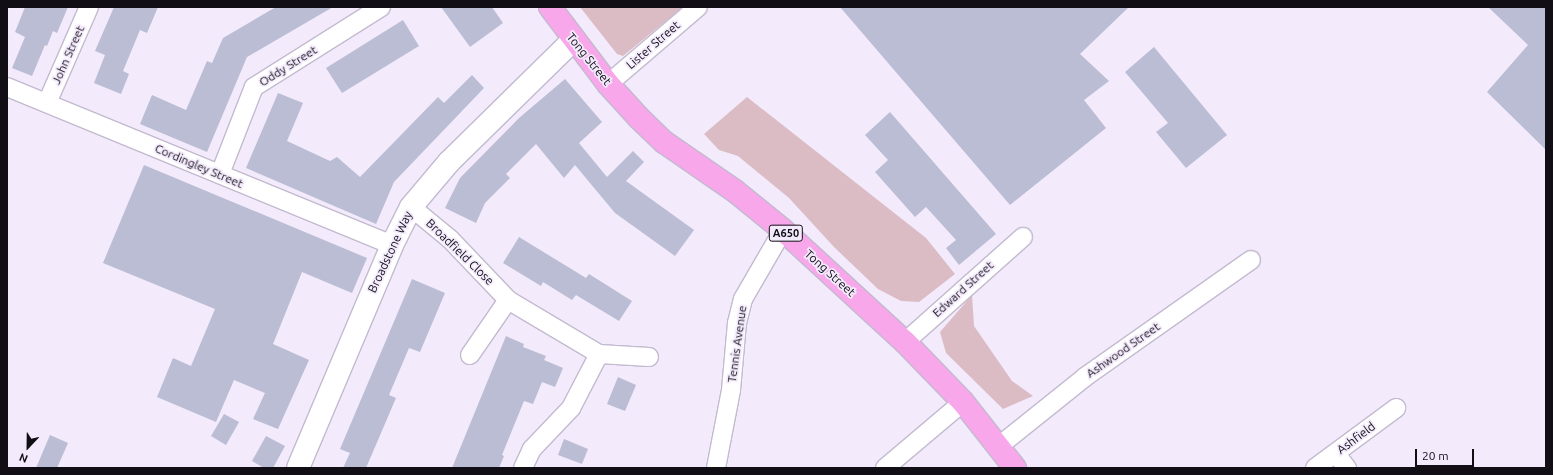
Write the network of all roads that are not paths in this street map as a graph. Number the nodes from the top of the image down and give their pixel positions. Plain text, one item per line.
1 (89, 7) edge
2 (381, 7) edge
3 (550, 7) edge
4 (698, 7) edge
5 (573, 40) junction
6 (608, 84) junction
7 (7, 87) edge
8 (47, 103) junction
9 (220, 174) junction
10 (411, 207) junction
11 (783, 230) junction
12 (1023, 237) dead end
13 (392, 245) junction
14 (1251, 260) dead end
15 (508, 300) junction
16 (905, 342) junction
17 (599, 354) junction
18 (470, 355) dead end
19 (649, 357) dead end
20 (963, 402) junction
21 (1396, 408) dead end
22 (999, 446) junction
23 (1336, 454) junction
24 (298, 468) edge
25 (523, 468) edge
26 (716, 468) edge
27 (885, 468) edge
28 (1015, 468) edge
29 (1316, 468) edge
30 (1347, 468) edge

1 - 8 street, John Street
2 - 9 street, Oddy Street
3 - 5 highway, Tong Street / A650
4 - 6 street, Lister Street
5 - 6 highway, Tong Street / A650
5 - 10 street, Broadstone Way
6 - 11 highway, Tong Street / A650
7 - 8 street, Cordingley Street
8 - 9 street, Cordingley Street
9 - 13 street, Cordingley Street
10 - 13 street, Broadstone Way
10 - 15 street, Broadfield Close
11 - 16 highway, Tong Street / A650
11 - 26 street, Tennis Avenue
12 - 16 street, Edward Street
13 - 24 street, Broadstone Way
14 - 22 street, Ashwood Street
15 - 17 street, Broadfield Close
15 - 18 street
16 - 20 highway, Tong Street / A650
17 - 19 street, Broadfield Close
17 - 25 street
20 - 22 highway, Tong Street / A650
20 - 27 street
21 - 23 street, Ashfield
22 - 28 highway, Tong Street / A650
23 - 29 street, Ashfield
23 - 30 street

